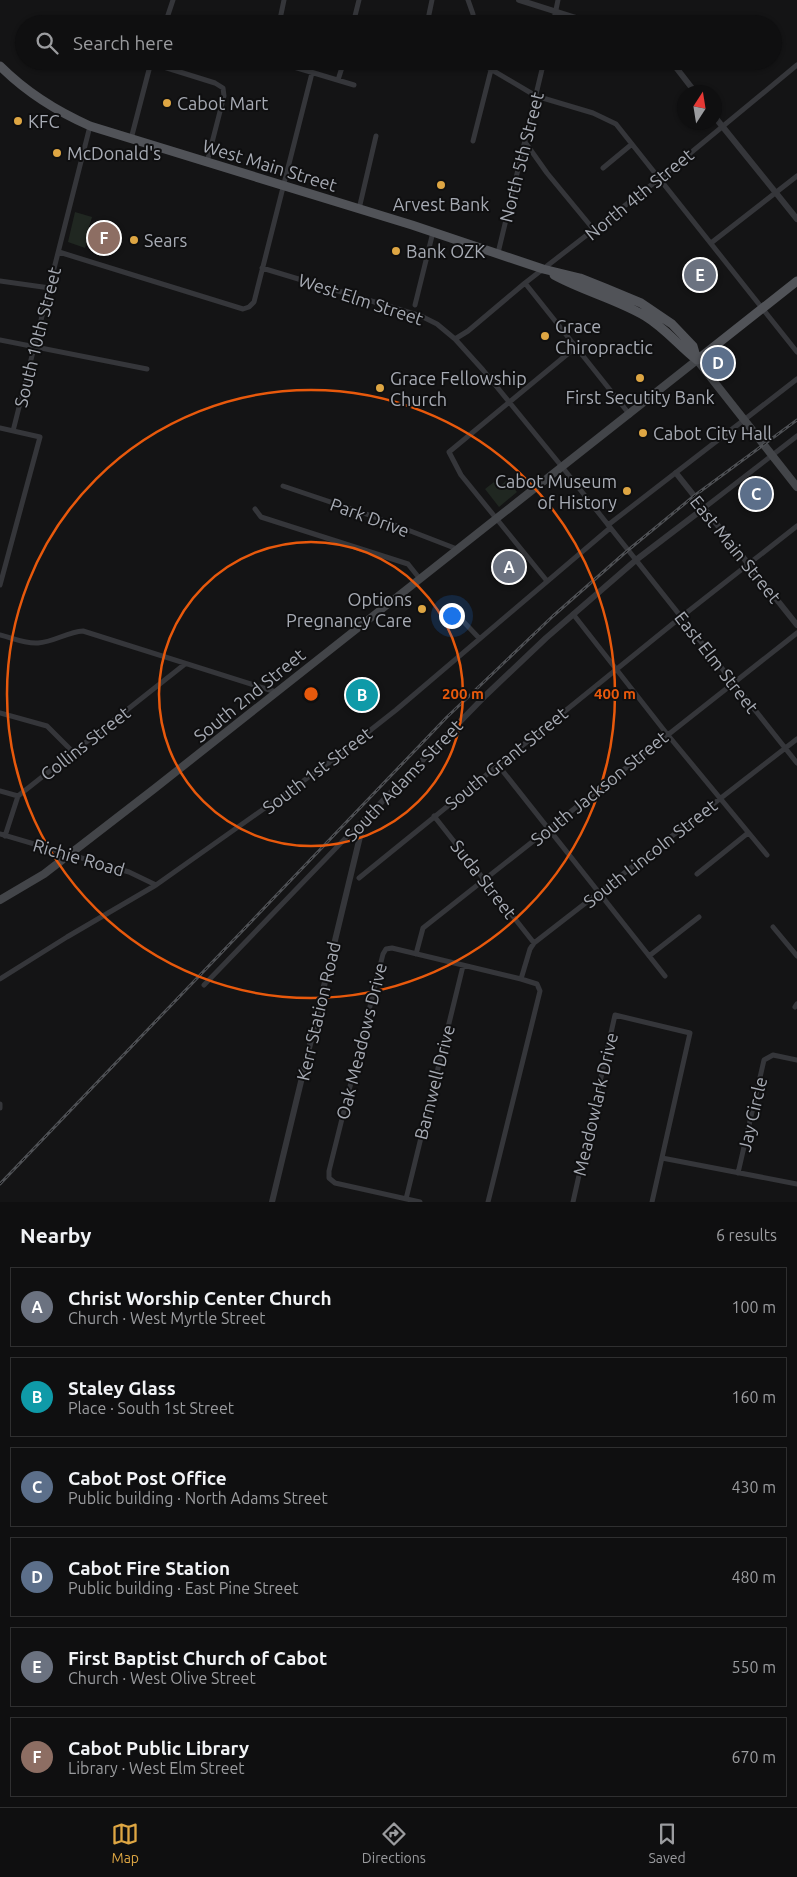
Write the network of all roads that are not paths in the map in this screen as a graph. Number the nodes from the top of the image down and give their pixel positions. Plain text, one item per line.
1 (173, 0) edge
2 (284, 0) edge
3 (358, 0) edge
4 (432, 0) edge
5 (468, 0) edge
6 (519, 0) edge
7 (558, 0) edge
8 (556, 11) junction
9 (168, 15) edge
10 (281, 15) edge
11 (355, 15) edge
12 (429, 15) edge
13 (474, 15) edge
14 (555, 15) edge
15 (568, 15) edge
16 (797, 65) edge
17 (0, 66) edge
18 (149, 70) edge
19 (175, 70) edge
20 (302, 70) edge
21 (341, 70) edge
22 (491, 70) joint
23 (542, 70) edge
24 (678, 70) edge
25 (312, 73) junction
26 (338, 80) junction
27 (354, 85) dead end
28 (690, 85) edge
29 (536, 96) junction
30 (90, 126) junction
31 (723, 126) junction
32 (376, 136) dead end
33 (131, 139) junction
34 (473, 141) dead end
35 (524, 142) junction
36 (632, 144) junction
37 (207, 162) junction
38 (603, 168) dead end
39 (797, 176) edge
40 (659, 179) junction
41 (282, 186) junction
42 (776, 192) junction
43 (358, 209) junction
44 (797, 218) edge
45 (594, 230) junction
46 (433, 232) junction
47 (711, 243) junction
48 (58, 252) junction
49 (498, 253) junction
50 (262, 268) junction
51 (542, 269) junction
52 (0, 281) edge
53 (797, 281) edge
54 (525, 282) junction
55 (50, 288) junction
56 (415, 305) dead end
57 (762, 308) junction
58 (455, 339) junction
59 (0, 340) edge
60 (34, 347) junction
61 (576, 347) junction
62 (797, 352) edge
63 (697, 360) junction
64 (147, 369) dead end
65 (796, 380) edge
66 (509, 402) junction
67 (630, 415) junction
68 (743, 420) junction
69 (0, 428) edge
70 (13, 431) junction
71 (797, 436) edge
72 (770, 455) junction
73 (563, 468) junction
74 (676, 473) junction
75 (283, 486) dead end
76 (797, 487) edge
77 (704, 508) junction
78 (255, 509) dead end
79 (497, 518) junction
80 (797, 526) edge
81 (609, 527) junction
82 (457, 550) junction
83 (0, 559) edge
84 (636, 560) junction
85 (6, 561) junction
86 (748, 564) junction
87 (420, 579) junction
88 (547, 581) junction
89 (0, 585) edge
90 (573, 614) junction
91 (681, 617) junction
92 (460, 618) dead end
93 (797, 626) edge
94 (797, 633) edge
95 (0, 635) edge
96 (479, 638) junction
97 (185, 664) junction
98 (616, 670) junction
99 (734, 682) junction
100 (276, 692) junction
101 (0, 713) edge
102 (667, 734) junction
103 (797, 739) edge
104 (785, 749) junction
105 (73, 752) junction
106 (797, 764) edge
107 (498, 765) junction
108 (0, 791) edge
109 (18, 796) junction
110 (720, 799) junction
111 (434, 816) junction
112 (364, 820) junction
113 (549, 829) junction
114 (748, 833) junction
115 (3, 835) edge
116 (69, 855) junction
117 (767, 856) dead end
118 (697, 874) dead end
119 (358, 878) dead end
120 (485, 879) junction
121 (156, 885) junction
122 (598, 892) junction
123 (0, 900) edge
124 (699, 917) dead end
125 (773, 927) dead end
126 (534, 943) junction
127 (416, 954) junction
128 (649, 956) junction
129 (797, 956) edge
130 (463, 966) junction
131 (665, 976) dead end
132 (0, 979) edge
133 (521, 979) junction
134 (204, 985) dead end
135 (797, 1060) edge
136 (0, 1104) edge
137 (0, 1108) edge
138 (662, 1158) junction
139 (738, 1173) junction
140 (797, 1184) edge
141 (406, 1199) junction
142 (272, 1202) edge
143 (420, 1202) edge
144 (488, 1202) edge
145 (573, 1202) edge
146 (652, 1202) edge

1 - 9 street
2 - 10 street
3 - 11 street
4 - 12 street
5 - 13 street
6 - 8 street
7 - 8 street
8 - 14 street
8 - 15 street
16 - 31 street, North 4th Street
17 - 30 main road, West Main Street
18 - 33 street
19 - 37 street
20 - 25 street
21 - 26 street
22 - 29 street
22 - 34 street
23 - 29 street, North 5th Street
24 - 28 street
25 - 26 street
25 - 41 street
26 - 27 street
29 - 35 street, North 5th Street
29 - 36 street
30 - 33 main road, West Main Street
30 - 48 street, South 10th Street
31 - 40 street, North 4th Street
31 - 42 street
32 - 43 street
33 - 37 main road, West Main Street
35 - 45 street
35 - 49 street, North 5th Street
36 - 38 street
36 - 40 street
37 - 41 main road, West Main Street
39 - 42 street
40 - 45 street, North 4th Street
40 - 47 street
41 - 43 main road, West Main Street
41 - 50 street
42 - 44 street
42 - 47 street
43 - 46 main road, West Main Street
45 - 51 street, North 4th Street
46 - 49 main road, West Main Street
46 - 56 street
47 - 57 street
48 - 50 street
48 - 55 street, South 10th Street
49 - 51 main road, West Main Street
50 - 58 street, West Elm Street
51 - 54 street, North 4th Street
51 - 63 main road, West Main Street
52 - 55 street
53 - 57 main road
54 - 58 street, North 4th Street
54 - 61 street
55 - 60 street, South 10th Street
57 - 62 street
57 - 63 main road
58 - 66 street, West Elm Street
59 - 60 street
60 - 64 street
60 - 70 street, South 10th Street
61 - 66 street
61 - 67 street
63 - 67 main road, South 2nd Street
63 - 68 main road
65 - 68 street, South 1st Street
66 - 73 street, West Elm Street
66 - 79 street
67 - 73 main road, South 2nd Street
68 - 72 main road
68 - 74 street, South 1st Street
69 - 70 street
70 - 85 street, South 10th Street
71 - 72 street
72 - 76 main road
72 - 77 street
73 - 79 main road, South 2nd Street
73 - 81 street, West Elm Street
74 - 77 street, East Main Street
74 - 81 street, South 1st Street
75 - 82 street, Park Drive
77 - 84 street, South Adams Street
77 - 86 street, East Main Street
78 - 87 street
79 - 82 main road, South 2nd Street
79 - 88 street
80 - 86 street, South Grant Street
81 - 84 street, West Elm Street
81 - 88 street, South 1st Street
82 - 87 main road, South 2nd Street
83 - 85 street
84 - 90 street, South Adams Street
84 - 91 street, East Elm Street
85 - 89 street, South 10th Street
86 - 91 street, South Grant Street
86 - 93 street, East Main Street
87 - 100 main road, South 2nd Street
88 - 96 street, South 1st Street
90 - 98 street
90 - 112 street, South Adams Street
91 - 98 street, South Grant Street
91 - 99 street, East Elm Street
92 - 96 street
94 - 99 street, South Jackson Street
95 - 97 street
96 - 121 street, South 1st Street
97 - 100 street
97 - 105 street, Collins Street
98 - 102 street
98 - 107 street, South Grant Street
99 - 102 street, South Jackson Street
99 - 104 street, East Elm Street
100 - 116 main road, South 2nd Street
101 - 105 street
102 - 110 street
102 - 113 street, South Jackson Street
103 - 104 street, South Lincoln Street
104 - 106 street, East Elm Street
104 - 110 street, South Lincoln Street
105 - 109 street, Collins Street
107 - 111 street, South Grant Street
107 - 113 street
108 - 109 street
109 - 115 street
110 - 114 street
110 - 122 street, South Lincoln Street
111 - 119 street, South Grant Street
111 - 120 street, Suda Street
112 - 134 street, South Adams Street
112 - 142 street, Kerr Station Road
113 - 120 street, South Jackson Street
113 - 122 street
114 - 117 street
114 - 118 street
115 - 116 street, Richie Road
116 - 121 street, Richie Road
116 - 123 main road, South 2nd Street
120 - 126 street, Suda Street
120 - 127 street, South Jackson Street
121 - 132 street, South 1st Street
122 - 126 street, South Lincoln Street
122 - 128 street
124 - 128 street
125 - 129 street
126 - 133 street, South Lincoln Street
127 - 130 street, Oak Meadows Drive
127 - 141 street, Oak Meadows Drive
128 - 131 street
130 - 133 street, Oak Meadows Drive
130 - 141 street, Barnwell Drive
133 - 144 street, Oak Meadows Drive
135 - 139 street, Jay Circle
136 - 137 street
138 - 139 street
138 - 145 street, Meadowlark Drive
138 - 146 street, Meadowlark Drive
139 - 140 street
141 - 143 street, Oak Meadows Drive

